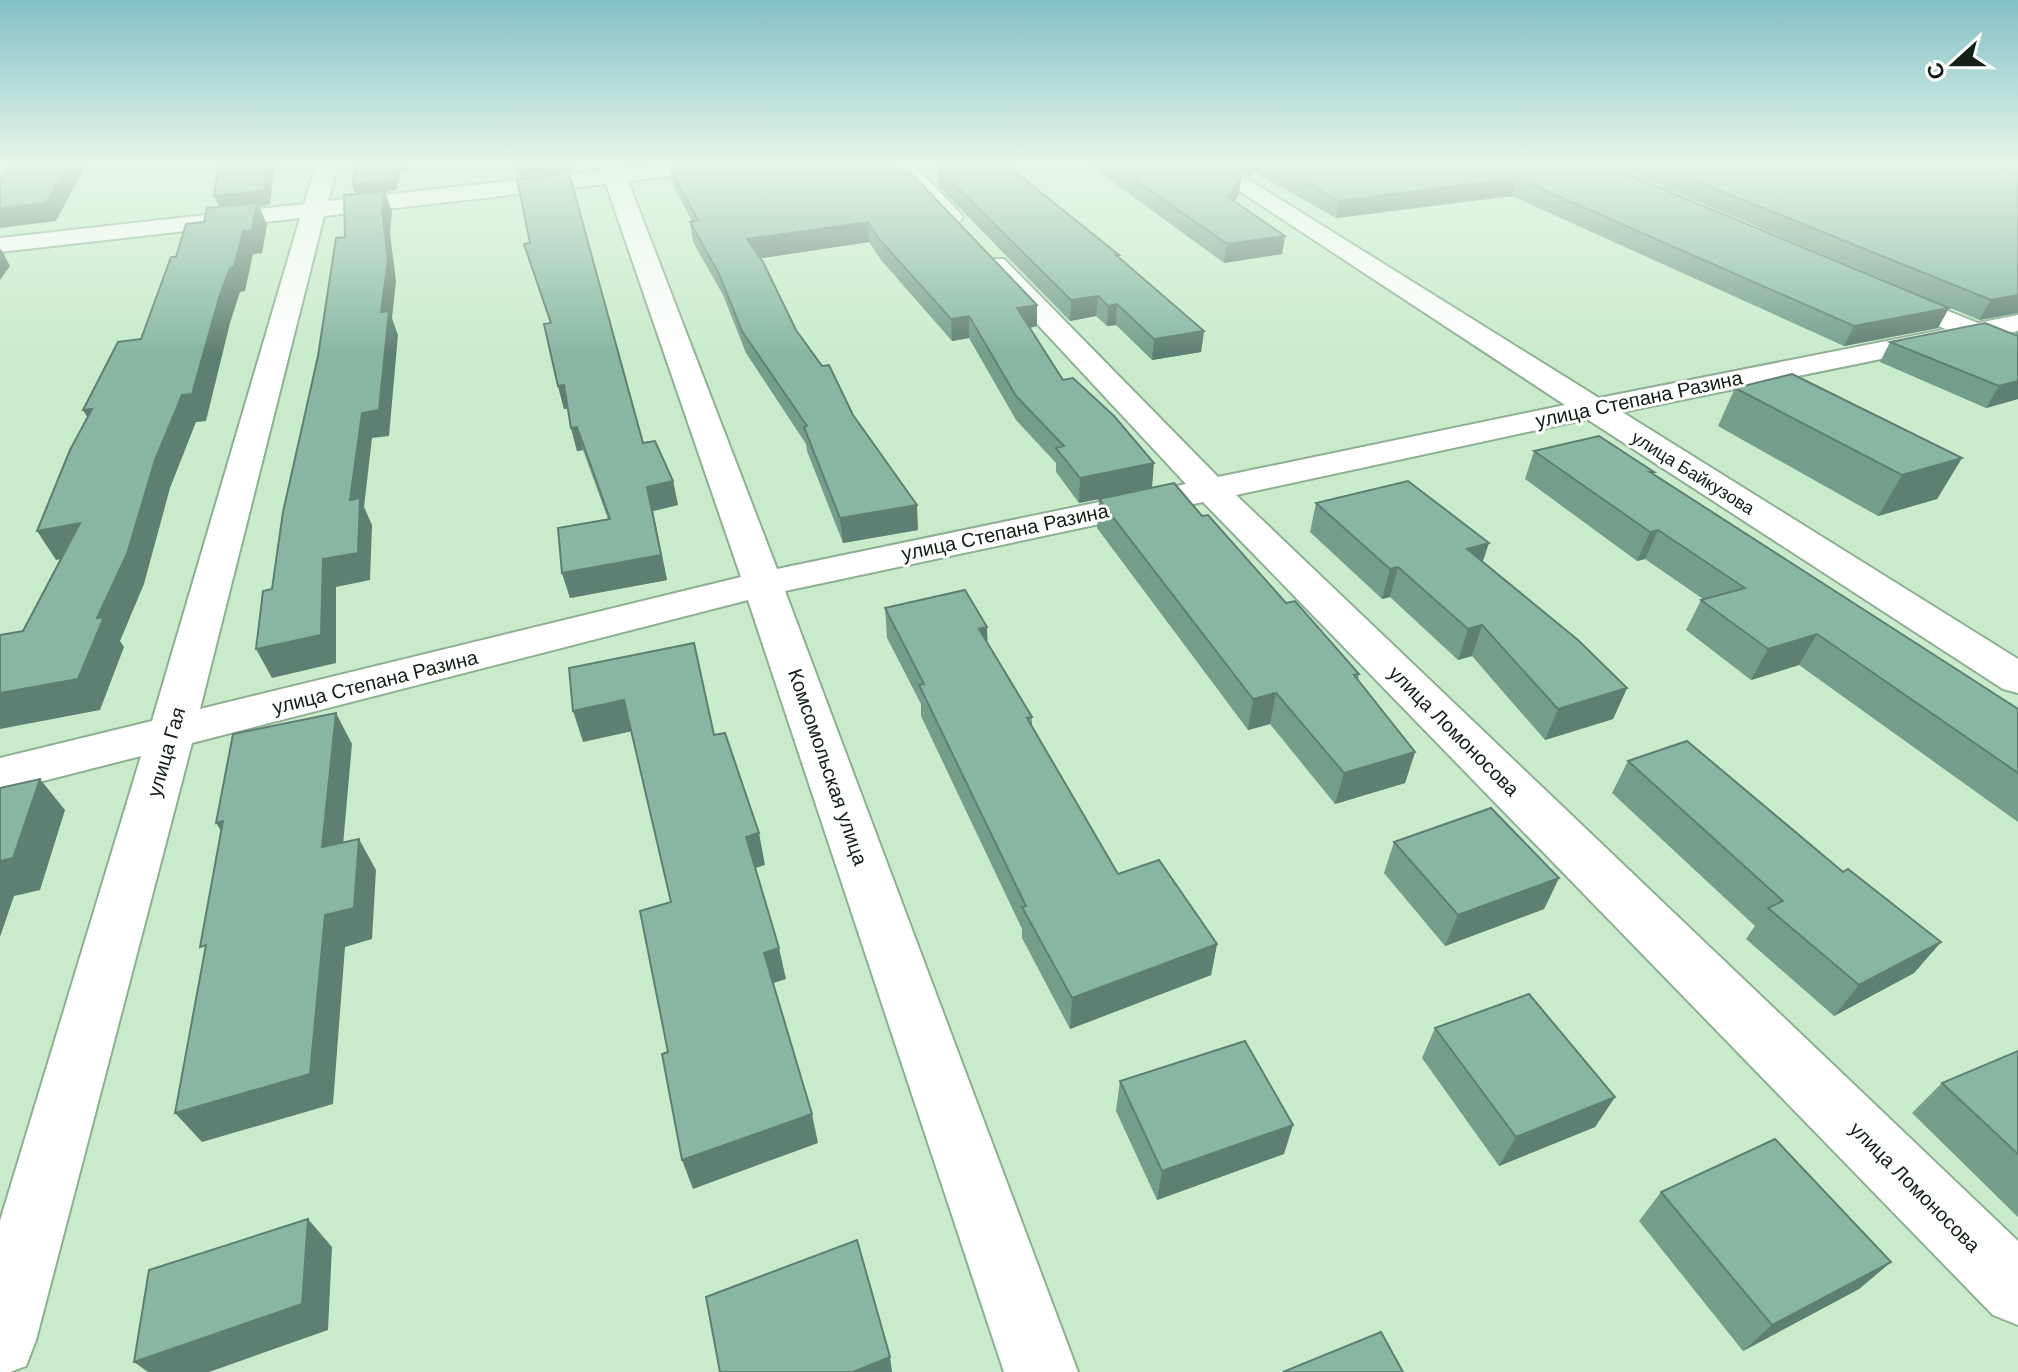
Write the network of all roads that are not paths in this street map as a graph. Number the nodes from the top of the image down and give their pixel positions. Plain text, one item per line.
1 (158, 227) edge
2 (311, 227) edge
3 (633, 227) edge
4 (961, 227) edge
5 (1307, 227) edge
6 (0, 245) edge
7 (1871, 288) edge
8 (2018, 323) edge
9 (1974, 331) junction
10 (2018, 350) edge
11 (1591, 409) junction
12 (1210, 489) junction
13 (763, 584) junction
14 (2018, 679) edge
15 (171, 734) junction
16 (0, 775) edge
17 (2018, 1290) edge
18 (0, 1340) edge
19 (1041, 1372) edge

1 - 6 street
2 - 15 street, улица Гая
3 - 13 street, Комсомольская улица
4 - 12 street, улица Ломоносова
5 - 11 street, улица Байкузова
7 - 9 street
8 - 9 street, улица Степана Разина
9 - 10 street
9 - 11 street, улица Степана Разина
11 - 12 street, улица Степана Разина
11 - 14 street, улица Байкузова
12 - 13 street, улица Степана Разина
12 - 17 street, улица Ломоносова
13 - 15 street, улица Степана Разина
13 - 19 street, Комсомольская улица
15 - 16 street, улица Степана Разина
15 - 18 street, улица Гая

